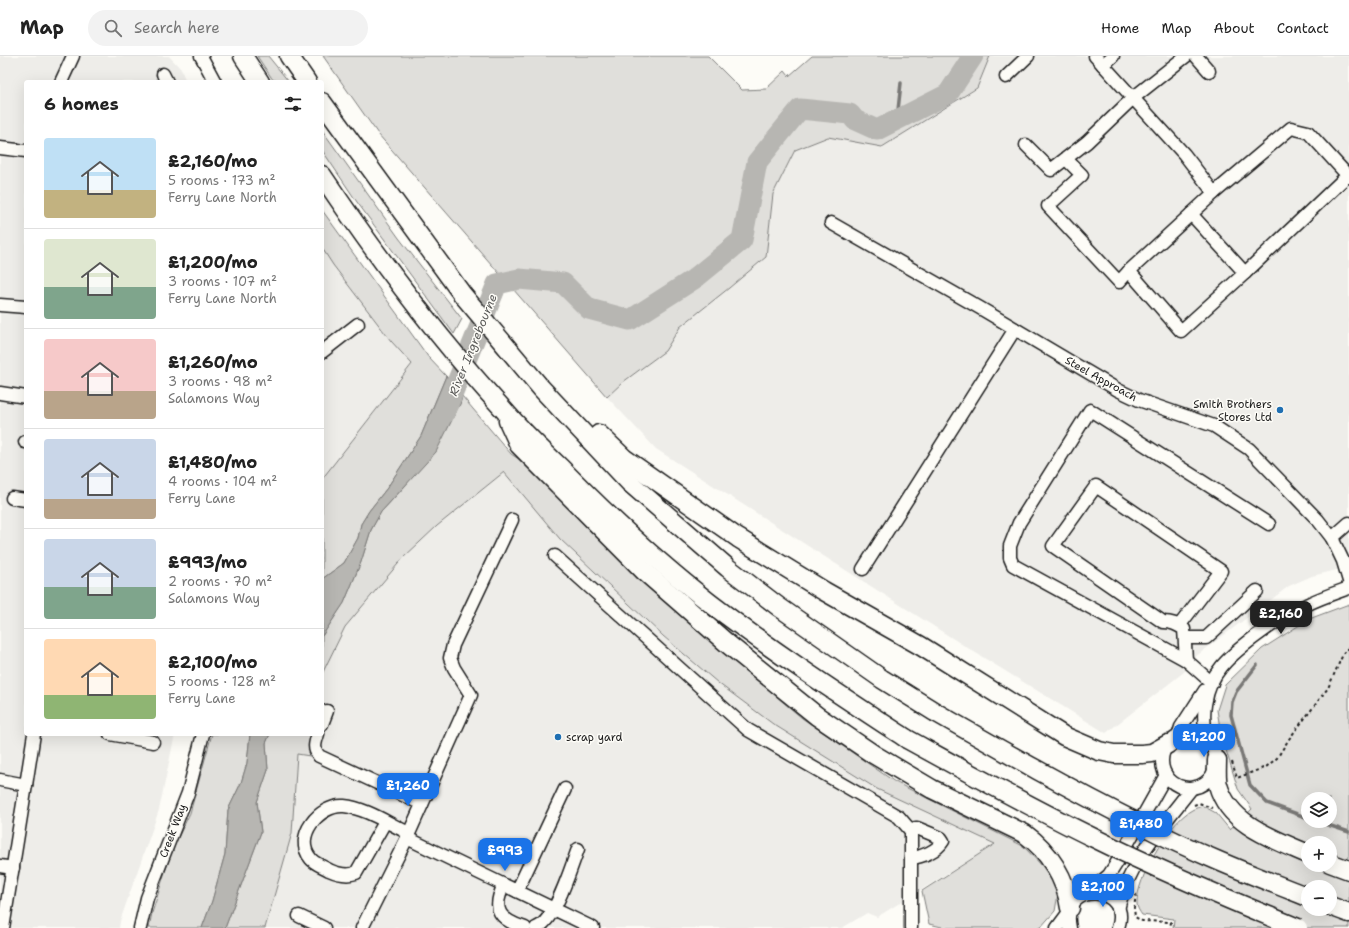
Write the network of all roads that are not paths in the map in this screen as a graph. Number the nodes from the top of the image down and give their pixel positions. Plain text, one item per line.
1 (73, 56) edge
2 (201, 56) edge
3 (243, 56) edge
4 (289, 56) edge
5 (1028, 56) edge
6 (1114, 56) edge
7 (1186, 56) edge
8 (1196, 56) edge
9 (1099, 60) edge
10 (1209, 71) dead end
11 (1006, 77) dead end
12 (62, 80) edge
13 (214, 80) edge
14 (259, 80) edge
15 (307, 80) edge
16 (1134, 98) junction
17 (324, 105) edge
18 (1026, 145) dead end
19 (0, 148) edge
20 (24, 151) edge
21 (1066, 159) junction
22 (1348, 176) edge
23 (324, 178) edge
24 (1214, 193) junction
25 (1191, 214) junction
26 (831, 223) dead end
27 (1129, 271) junction
28 (1245, 273) junction
29 (0, 305) edge
30 (24, 307) edge
31 (358, 324) dead end
32 (1015, 329) junction
33 (324, 345) edge
34 (541, 388) junction
35 (0, 393) edge
36 (24, 397) edge
37 (499, 405) junction
38 (12, 498) dead end
39 (24, 500) edge
40 (512, 520) dead end
41 (1349, 523) edge
42 (1269, 524) dead end
43 (1332, 538) junction
44 (554, 556) dead end
45 (863, 569) dead end
46 (1349, 581) edge
47 (1349, 588) edge
48 (1257, 591) dead end
49 (1179, 626) junction
50 (1185, 638) junction
51 (1186, 660) junction
52 (1212, 684) junction
53 (327, 711) dead end
54 (324, 719) edge
55 (34, 736) edge
56 (121, 736) edge
57 (202, 736) edge
58 (317, 736) edge
59 (1173, 740) junction
60 (153, 742) dead end
61 (1218, 756) junction
62 (1166, 775) junction
63 (0, 780) edge
64 (26, 785) junction
65 (1191, 789) junction
66 (565, 790) dead end
67 (422, 804) junction
68 (385, 822) junction
69 (910, 829) junction
70 (408, 836) junction
71 (578, 848) dead end
72 (1301, 851) edge
73 (911, 858) junction
74 (0, 866) edge
75 (1337, 866) edge
76 (14, 868) junction
77 (1349, 870) edge
78 (504, 885) junction
79 (517, 891) junction
80 (1088, 893) junction
81 (1301, 894) edge
82 (554, 909) junction
83 (1118, 909) junction
84 (1337, 909) edge
85 (1070, 910) junction
86 (1349, 913) edge
87 (299, 916) dead end
88 (573, 924) edge
89 (3, 928) edge
90 (140, 928) edge
91 (324, 928) edge
92 (362, 928) edge
93 (526, 928) edge
94 (536, 928) edge
95 (593, 928) edge
96 (911, 928) edge
97 (1057, 928) edge
98 (1070, 928) edge
99 (1118, 928) edge
100 (1298, 928) edge

1 - 12 street
2 - 13 street
3 - 14 highway
4 - 15 highway
5 - 11 street
6 - 9 street
7 - 16 street
8 - 10 street
9 - 16 street
16 - 21 street
16 - 24 street
17 - 34 highway
18 - 21 street
19 - 20 street
21 - 27 street
22 - 24 street
22 - 28 street
23 - 37 highway
24 - 25 street
25 - 27 street
25 - 28 street
26 - 32 street, Steel Approach
27 - 28 street
29 - 30 street
31 - 33 street
32 - 43 street, Steel Approach
32 - 45 street
34 - 59 highway
34 - 81 highway, bridge
35 - 36 street
37 - 85 highway
37 - 100 highway, bridge
38 - 39 street
40 - 67 street
41 - 43 street
42 - 51 street
43 - 46 street, Steel Approach
44 - 69 street
47 - 52 street
48 - 50 street
49 - 49 street
49 - 50 street
50 - 51 street
51 - 52 street
52 - 59 street
52 - 61 street
53 - 54 street
55 - 64 street
56 - 60 street
57 - 90 street, Creek Way
58 - 67 street
59 - 61 street
59 - 62 street
61 - 65 street
61 - 72 highway
62 - 65 street
62 - 80 street
63 - 64 street
64 - 76 street
65 - 83 street
66 - 79 street
67 - 70 street
68 - 68 street
68 - 70 street
69 - 73 street
69 - 73 street
70 - 78 street
70 - 92 street
71 - 82 street
73 - 96 street
74 - 76 street
75 - 77 highway
76 - 89 street
78 - 79 street
78 - 93 street
79 - 82 street
80 - 83 street
80 - 85 street
82 - 88 street
82 - 94 street
83 - 99 street
84 - 86 highway
85 - 97 street
85 - 98 street
87 - 91 street
88 - 95 street

